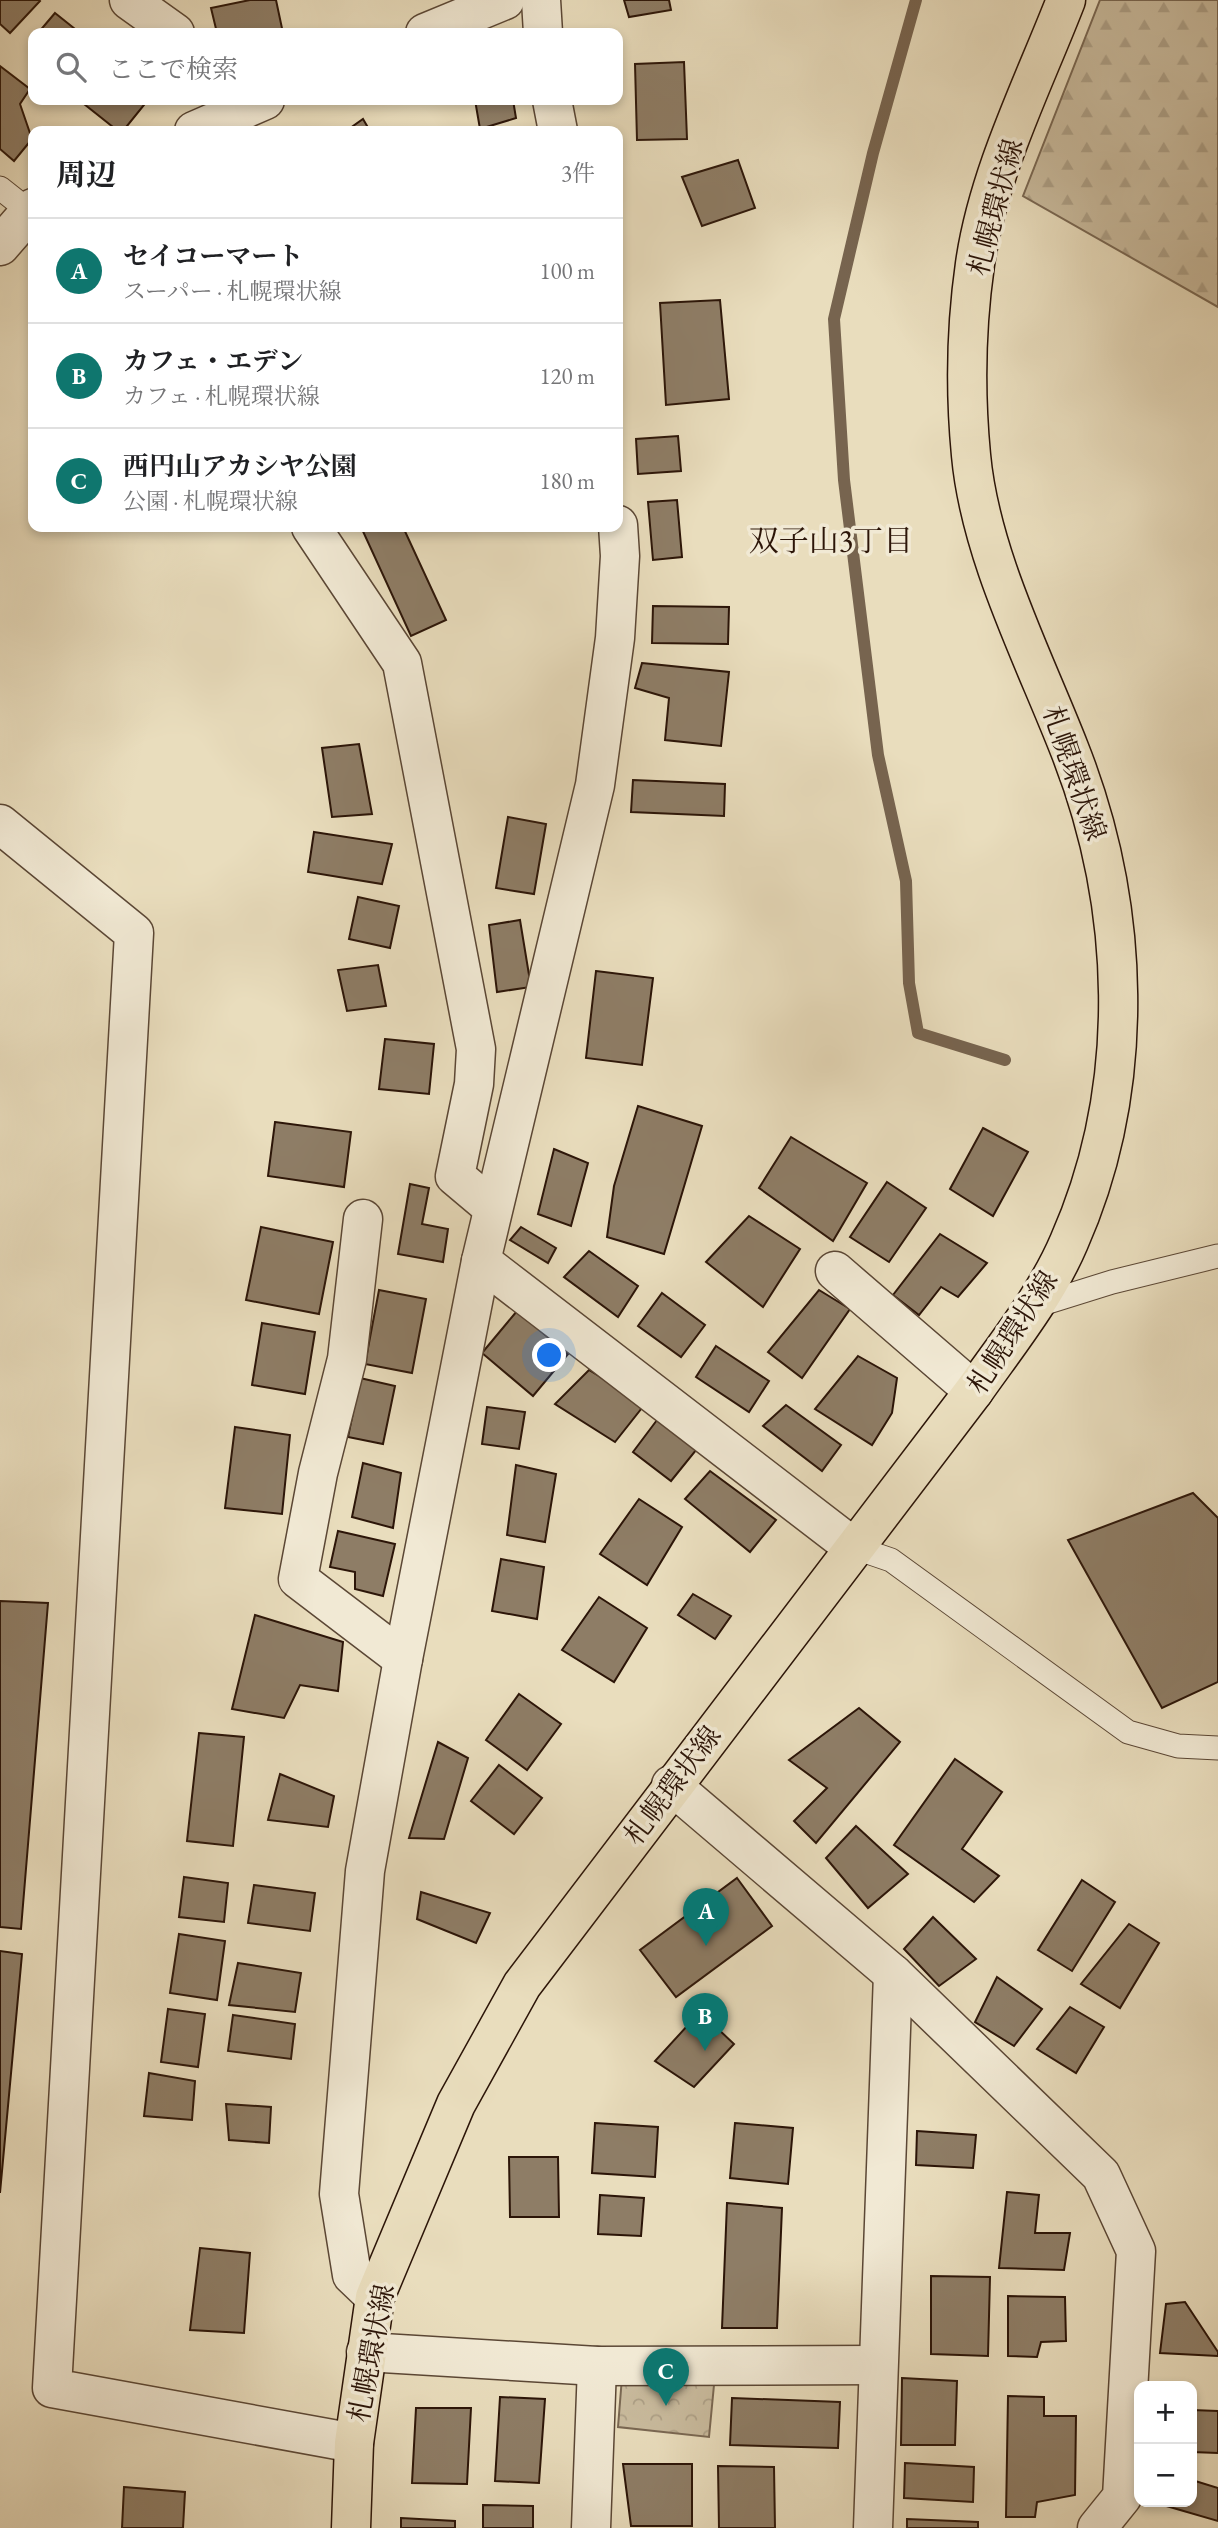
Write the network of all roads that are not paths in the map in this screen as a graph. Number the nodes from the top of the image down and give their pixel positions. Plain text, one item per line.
1 (129, 0) edge
2 (505, 0) edge
3 (541, 0) edge
4 (1066, 0) edge
5 (168, 28) edge
6 (437, 28) edge
7 (544, 28) edge
8 (254, 105) edge
9 (553, 105) edge
10 (205, 126) edge
11 (557, 126) edge
12 (24, 206) edge
13 (0, 246) edge
14 (314, 532) edge
15 (618, 532) edge
16 (0, 824) edge
17 (494, 1208) junction
18 (363, 1219) dead end
19 (1218, 1256) edge
20 (481, 1261) junction
21 (835, 1271) dead end
22 (1032, 1307) junction
23 (974, 1391) junction
24 (853, 1547) junction
25 (402, 1659) junction
26 (1218, 1748) edge
27 (671, 1785) junction
28 (893, 1974) junction
29 (375, 2297) junction
30 (366, 2352) junction
31 (877, 2365) junction
32 (597, 2366) junction
33 (354, 2443) junction
34 (351, 2528) edge
35 (591, 2528) edge
36 (873, 2528) edge
37 (1097, 2528) edge

1 - 5 street
2 - 6 street
3 - 7 street
4 - 22 main road, 札幌環状線
8 - 10 street
9 - 11 street
12 - 13 street
14 - 17 street
15 - 17 street
16 - 33 street
17 - 20 street
18 - 25 street
19 - 22 lane
20 - 24 street
20 - 25 street
21 - 23 street
22 - 23 main road, 札幌環状線
23 - 24 main road, 札幌環状線
24 - 26 lane
24 - 27 main road, 札幌環状線
25 - 29 street
27 - 28 street
27 - 29 main road, 札幌環状線
28 - 31 street
28 - 37 street
29 - 30 main road, 札幌環状線
30 - 32 street
30 - 33 main road, 札幌環状線
31 - 32 street
31 - 36 street
32 - 35 street
33 - 34 main road, 札幌環状線

